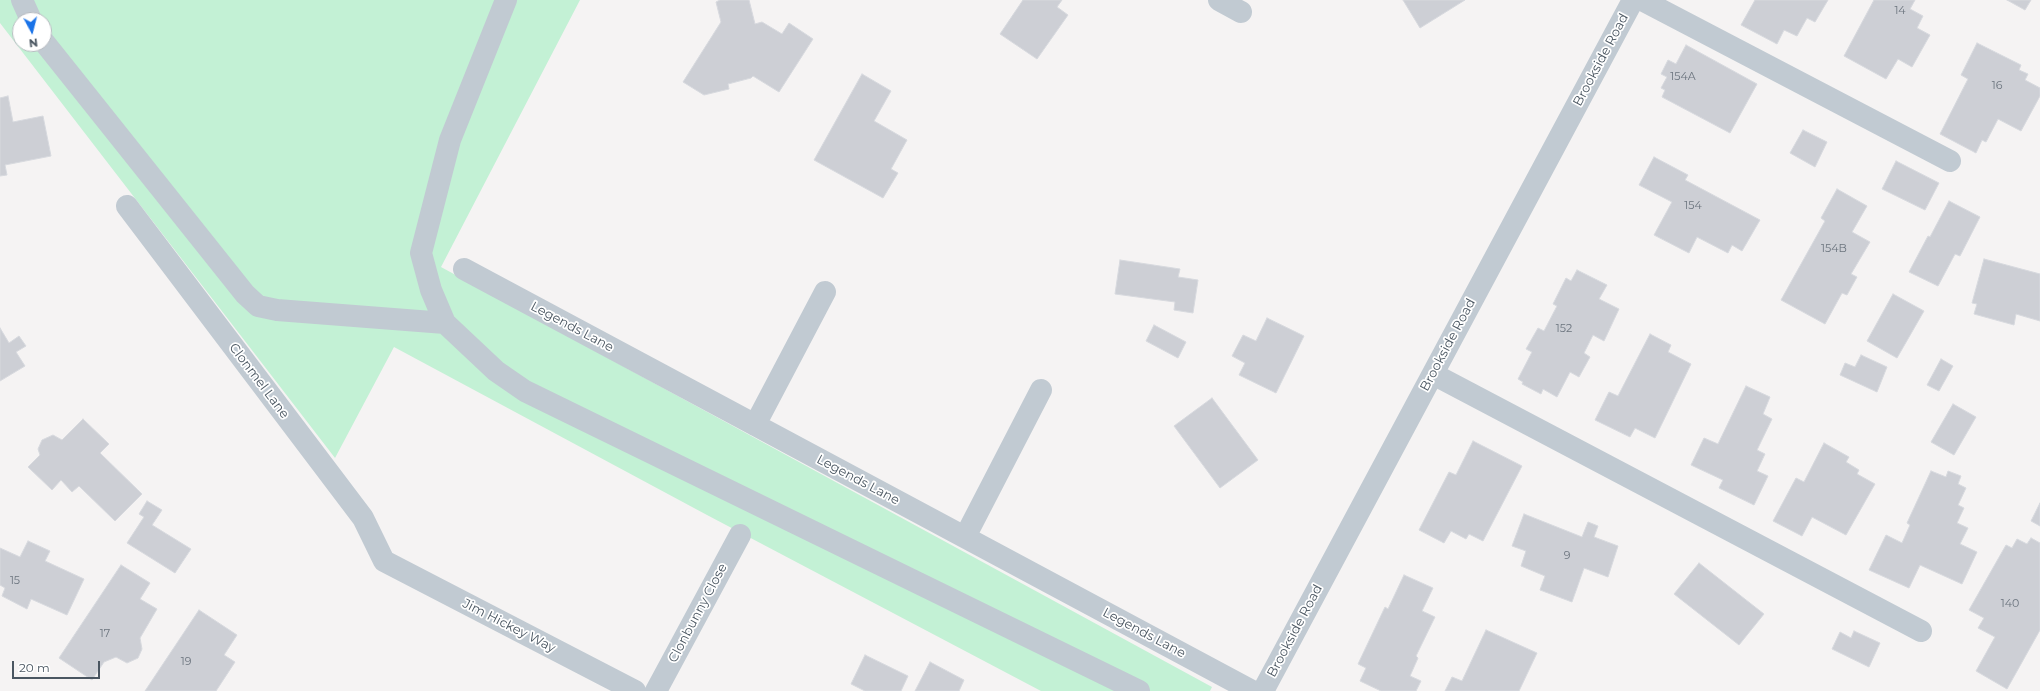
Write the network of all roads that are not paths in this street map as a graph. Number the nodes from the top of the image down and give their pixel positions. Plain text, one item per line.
1 (22, 0) edge
2 (506, 0) edge
3 (1219, 0) edge
4 (1633, 0) edge
5 (1642, 0) edge
6 (27, 12) edge
7 (1241, 12) dead end
8 (52, 52) edge
9 (1950, 161) dead end
10 (127, 206) dead end
11 (464, 269) dead end
12 (825, 292) dead end
13 (445, 323) junction
14 (1433, 374) junction
15 (1041, 390) dead end
16 (755, 425) junction
17 (740, 535) dead end
18 (965, 537) junction
19 (384, 561) joint
20 (1921, 631) dead end
21 (635, 691) edge
22 (656, 691) edge
23 (1139, 691) edge
24 (1252, 691) edge
25 (1263, 691) edge

1 - 6 street
2 - 13 street
3 - 7 street
4 - 14 street, Brookside Road
5 - 9 street
8 - 13 street
10 - 19 street, Clonmel Lane
11 - 16 street, Legends Lane
12 - 16 street
13 - 23 street
14 - 20 street
14 - 25 street, Brookside Road
15 - 18 street
16 - 18 street, Legends Lane
17 - 22 street, Clonbunny Close
18 - 24 street, Legends Lane
19 - 21 street, Jim Hickey Way

